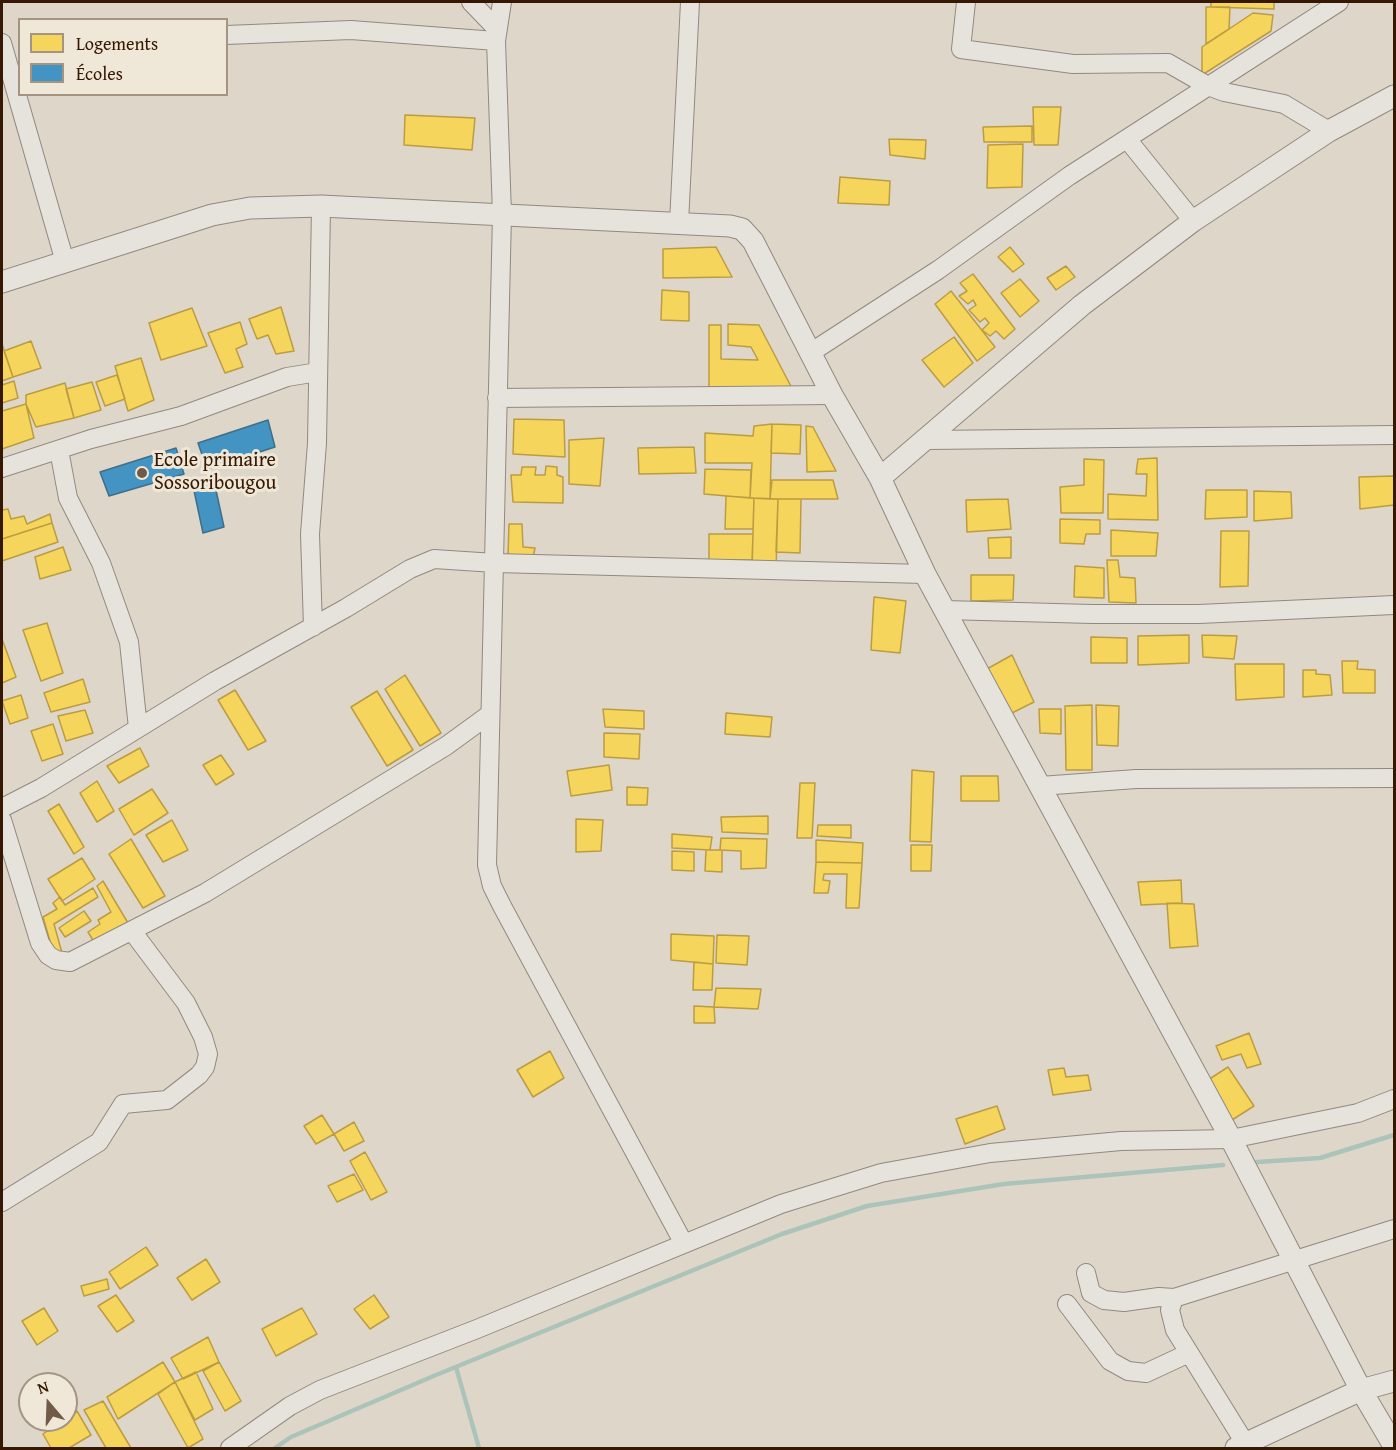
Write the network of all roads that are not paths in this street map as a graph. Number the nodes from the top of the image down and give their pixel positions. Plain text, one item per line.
1 (471, 2) edge
2 (502, 2) edge
3 (690, 2) edge
4 (966, 2) edge
5 (1339, 2) edge
6 (228, 35) edge
7 (496, 35) junction
8 (2, 43) edge
9 (1208, 86) junction
10 (1395, 96) edge
11 (1329, 131) junction
12 (1127, 139) junction
13 (321, 206) junction
14 (502, 214) junction
15 (1193, 221) junction
16 (679, 223) junction
17 (65, 262) junction
18 (2, 282) edge
19 (810, 353) junction
20 (318, 372) junction
21 (832, 395) junction
22 (497, 398) junction
23 (1395, 435) edge
24 (928, 440) junction
25 (59, 450) junction
26 (2, 468) edge
27 (880, 478) junction
28 (495, 563) junction
29 (925, 574) junction
30 (1395, 605) edge
31 (945, 610) junction
32 (313, 627) junction
33 (490, 714) junction
34 (138, 728) junction
35 (1395, 778) edge
36 (1040, 786) junction
37 (2, 808) edge
38 (2, 820) edge
39 (6, 847) edge
40 (132, 931) junction
41 (1395, 1099) edge
42 (1231, 1139) junction
43 (2, 1202) edge
44 (1395, 1229) edge
45 (683, 1242) junction
46 (1296, 1262) junction
47 (1086, 1274) dead end
48 (1174, 1298) junction
49 (1067, 1304) dead end
50 (1189, 1353) junction
51 (1395, 1381) edge
52 (1361, 1390) junction
53 (1240, 1446) edge
54 (1395, 1446) edge
55 (230, 1449) edge

1 - 7 street
2 - 7 street
3 - 16 street
4 - 9 street
5 - 9 street
6 - 7 street
7 - 14 street
8 - 17 street
9 - 11 street
9 - 12 street
10 - 11 street
11 - 15 street
12 - 15 street
12 - 19 street
13 - 14 street
13 - 17 street
13 - 20 street
14 - 16 street
14 - 22 street
15 - 24 street
16 - 19 street
17 - 18 street
19 - 21 street
20 - 25 street
20 - 32 street
21 - 22 street
21 - 27 street
22 - 28 street
23 - 24 street
24 - 27 street
25 - 26 street
25 - 34 street
27 - 29 street
28 - 29 street
28 - 32 street
28 - 33 street
29 - 31 street
30 - 31 street
31 - 36 street
32 - 34 street
33 - 40 street
33 - 45 street
34 - 37 street
35 - 36 street
36 - 42 street
38 - 39 street
39 - 40 street
40 - 43 street
41 - 42 street
42 - 45 street
42 - 46 street
44 - 46 street
45 - 55 street
46 - 48 street
46 - 52 street
47 - 48 street
48 - 50 street
49 - 50 street
50 - 53 street
51 - 52 street
52 - 53 street
52 - 54 street

